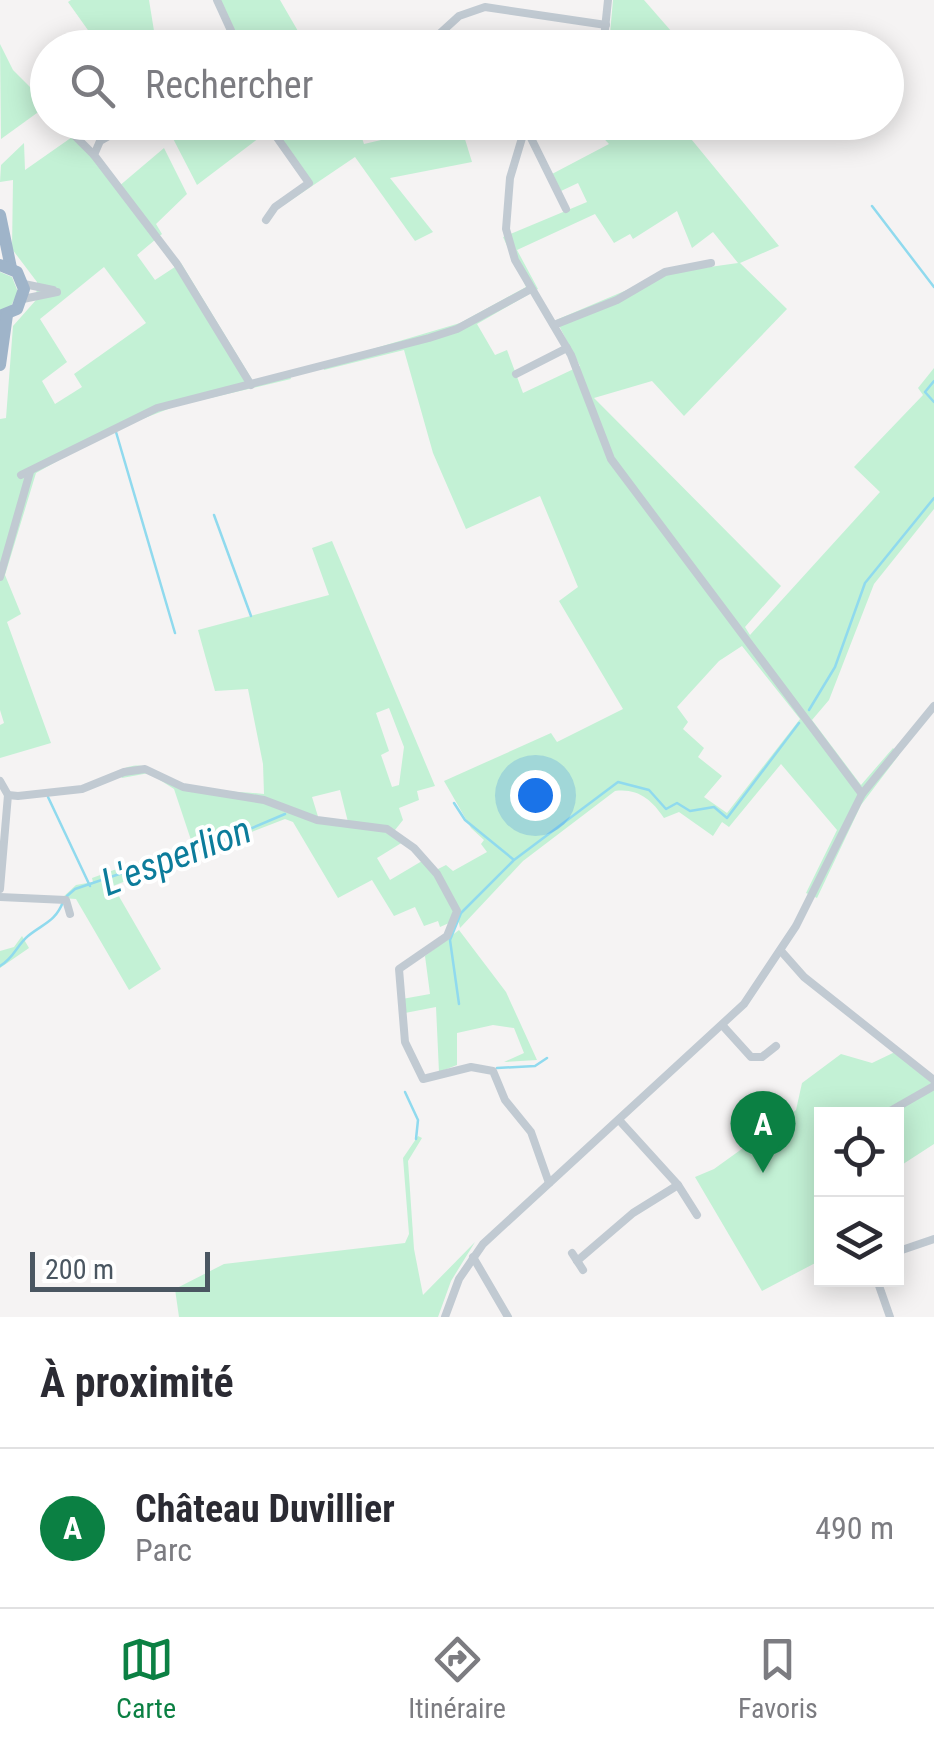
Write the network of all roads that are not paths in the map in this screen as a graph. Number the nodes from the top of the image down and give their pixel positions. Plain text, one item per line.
1 (218, 0) edge
2 (608, 0) edge
3 (606, 24) junction
4 (232, 30) edge
5 (444, 30) edge
6 (605, 30) edge
7 (79, 140) edge
8 (103, 140) edge
9 (279, 140) edge
10 (522, 140) edge
11 (536, 140) edge
12 (94, 155) junction
13 (566, 209) dead end
14 (0, 215) edge
15 (266, 220) dead end
16 (711, 263) dead end
17 (6, 267) edge
18 (24, 284) junction
19 (531, 289) junction
20 (23, 300) junction
21 (4, 316) edge
22 (554, 325) junction
23 (568, 348) junction
24 (0, 365) edge
25 (516, 374) dead end
26 (251, 384) junction
27 (0, 577) edge
28 (934, 706) edge
29 (0, 780) edge
30 (862, 794) junction
31 (8, 795) junction
32 (0, 890) edge
33 (0, 897) edge
34 (70, 914) dead end
35 (780, 952) junction
36 (774, 961) junction
37 (798, 971) junction
38 (723, 1026) junction
39 (777, 1046) dead end
40 (932, 1077) edge
41 (895, 1107) edge
42 (619, 1120) junction
43 (549, 1183) junction
44 (678, 1185) junction
45 (697, 1215) dead end
46 (934, 1240) edge
47 (904, 1249) edge
48 (473, 1257) junction
49 (583, 1270) dead end
50 (880, 1287) edge
51 (445, 1317) edge
52 (508, 1317) edge
53 (890, 1317) edge

1 - 4 street
2 - 3 street
3 - 5 street
3 - 6 street
7 - 12 street
8 - 12 street
9 - 15 street
10 - 19 street
11 - 13 street
12 - 26 street
14 - 17 highway
16 - 22 street
17 - 18 highway
18 - 20 highway
18 - 20 street
19 - 22 street
19 - 26 street
20 - 21 highway
21 - 24 highway
22 - 23 street
23 - 25 street
23 - 30 street
26 - 27 street
28 - 30 street
29 - 31 street
30 - 35 street
31 - 32 street
31 - 43 street
33 - 34 street
35 - 36 street
35 - 37 street
36 - 37 street
36 - 38 street
37 - 40 street
38 - 39 street
38 - 42 street
40 - 41 street
42 - 43 street
42 - 44 street
43 - 48 street
44 - 45 street
44 - 49 street
46 - 47 street
48 - 51 street
48 - 52 street
50 - 53 street

